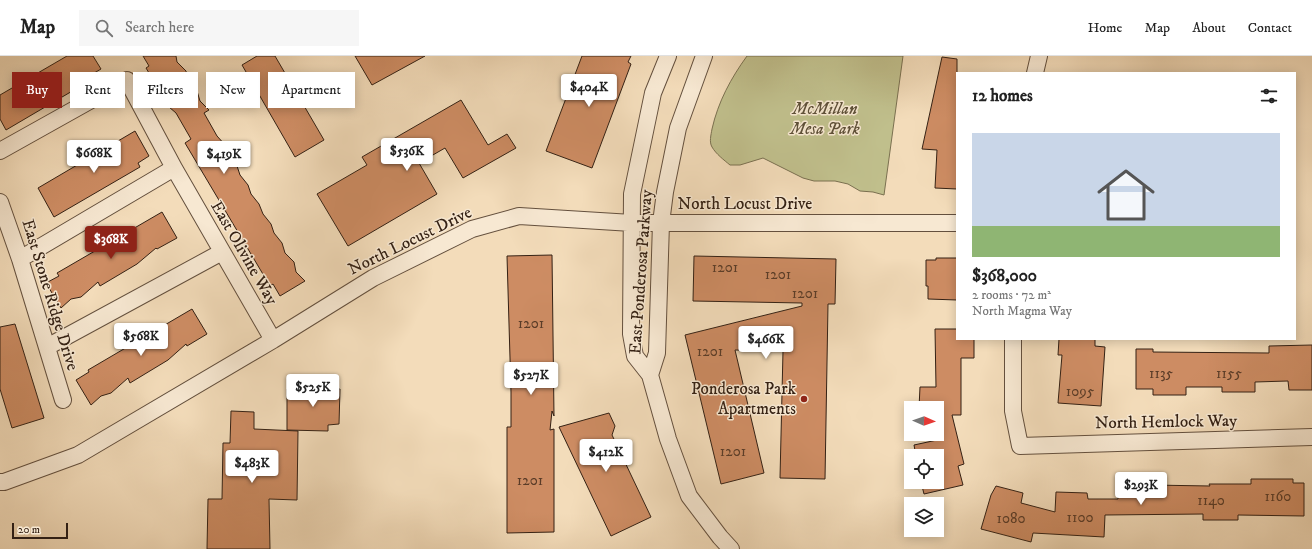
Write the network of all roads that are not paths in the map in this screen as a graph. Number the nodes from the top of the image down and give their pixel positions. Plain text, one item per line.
1 (668, 56) edge
2 (704, 56) edge
3 (1040, 56) edge
4 (1035, 72) edge
5 (0, 151) edge
6 (174, 168) junction
7 (0, 202) edge
8 (632, 223) junction
9 (661, 223) junction
10 (956, 223) edge
11 (222, 252) junction
12 (20, 259) junction
13 (273, 340) junction
14 (1013, 340) edge
15 (47, 347) junction
16 (650, 375) junction
17 (63, 400) dead end
18 (1312, 437) edge
19 (0, 482) edge
20 (731, 549) edge

1 - 8 street, East Ponderosa Parkway
2 - 9 street, East Ponderosa Parkway
3 - 4 street
5 - 6 street, East Olivine Way
6 - 11 street, East Olivine Way
6 - 12 street
7 - 12 street, East Stone Ridge Drive
8 - 9 street, North Locust Drive
8 - 13 street, North Locust Drive
8 - 16 street, East Ponderosa Parkway
9 - 10 street, North Locust Drive
9 - 16 street, East Ponderosa Parkway
11 - 13 street, East Olivine Way
11 - 15 street
12 - 15 street, East Stone Ridge Drive
13 - 19 street, North Locust Drive
14 - 18 street, North Hemlock Way
15 - 17 street, East Stone Ridge Drive
16 - 20 street, East Ponderosa Parkway

